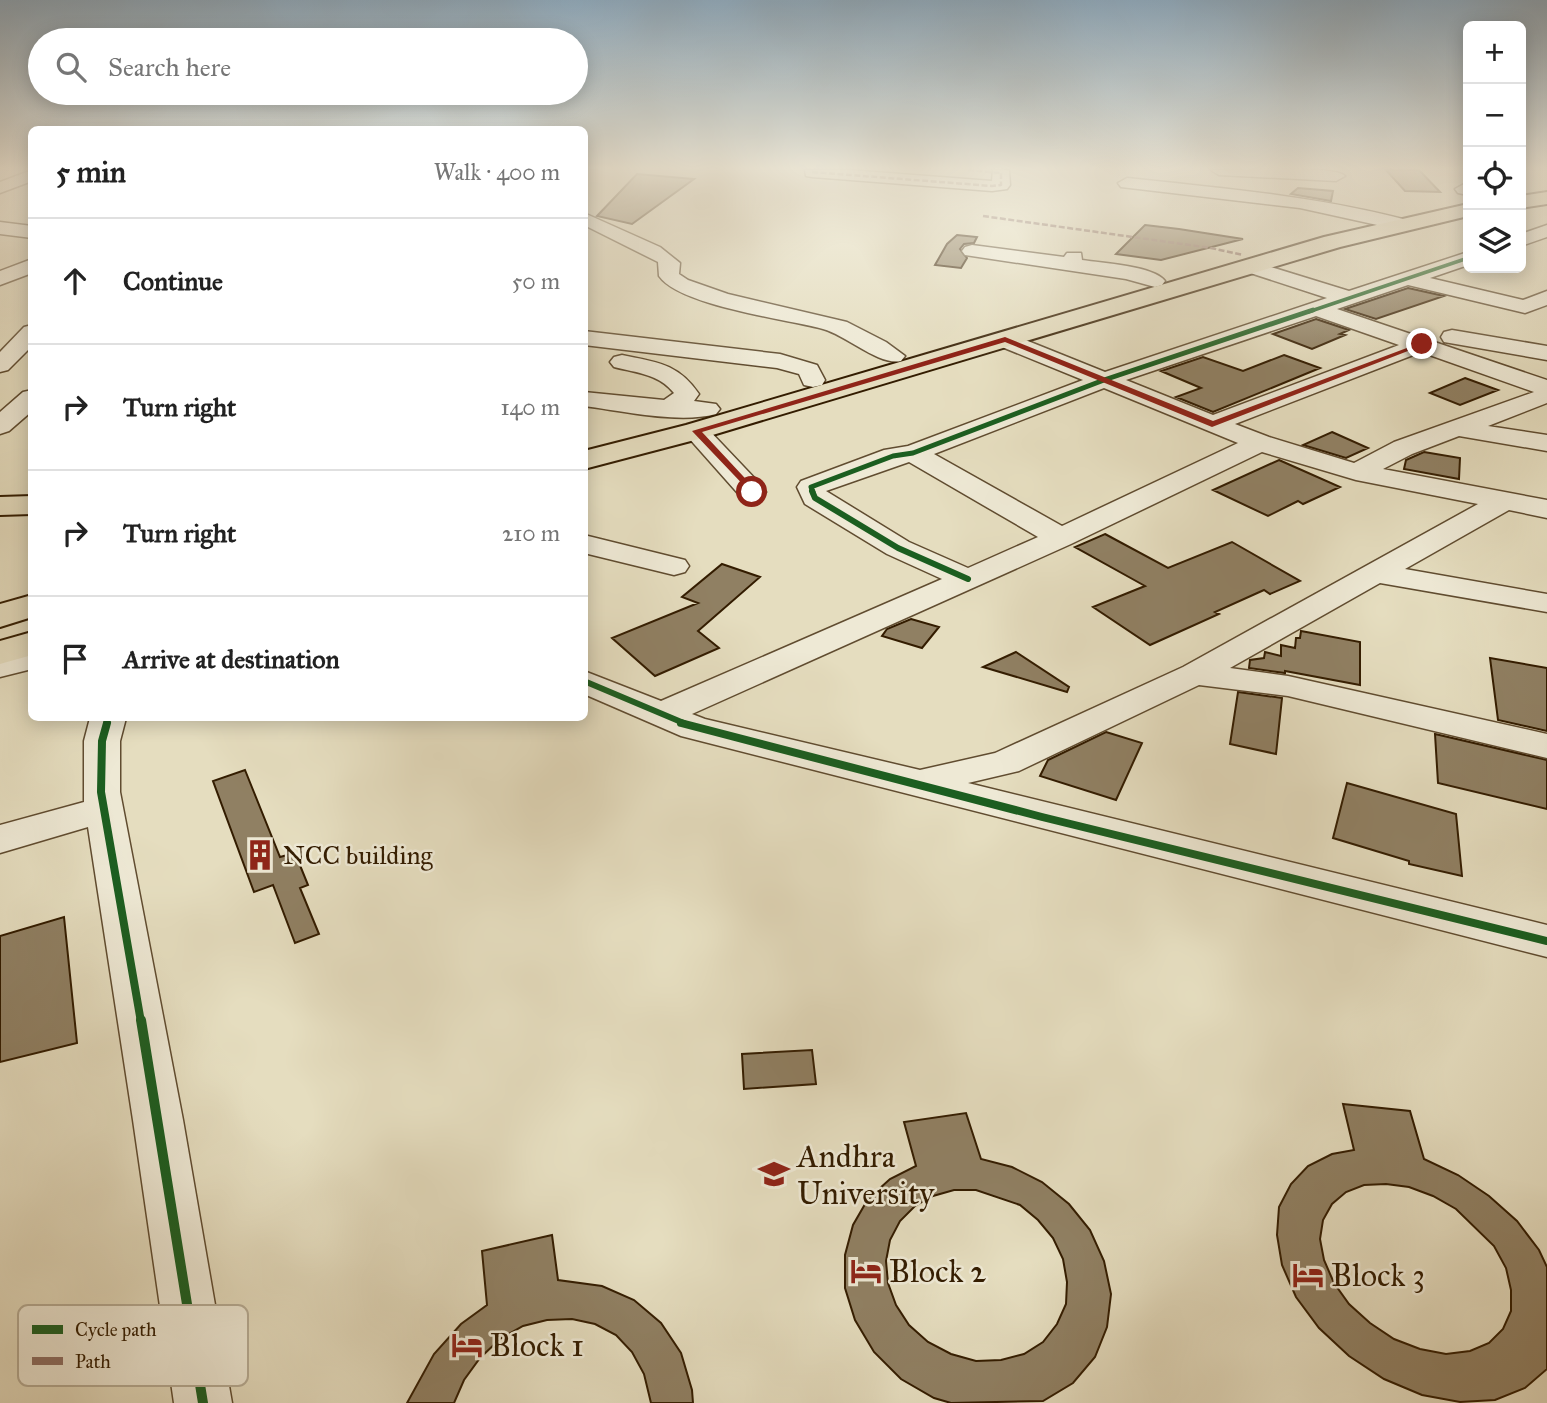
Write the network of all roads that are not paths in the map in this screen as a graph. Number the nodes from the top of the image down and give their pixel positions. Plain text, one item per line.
1 (615, 235) edge
2 (1333, 235) edge
3 (1344, 235) edge
4 (972, 251) dead end
5 (1463, 260) edge
6 (1248, 266) junction
7 (28, 267) edge
8 (1406, 278) junction
9 (0, 279) edge
10 (1155, 281) junction
11 (1547, 296) edge
12 (1352, 299) junction
13 (1525, 307) junction
14 (1319, 310) junction
15 (1542, 326) edge
16 (28, 336) edge
17 (588, 338) edge
18 (1423, 338) junction
19 (1005, 340) junction
20 (1547, 353) edge
21 (893, 356) junction
22 (588, 357) edge
23 (0, 365) edge
24 (813, 380) junction
25 (1104, 380) junction
26 (1547, 388) edge
27 (1547, 395) edge
28 (28, 396) edge
29 (0, 397) edge
30 (588, 399) edge
31 (28, 400) edge
32 (667, 408) junction
33 (702, 420) junction
34 (1212, 424) junction
35 (0, 426) edge
36 (1457, 429) junction
37 (588, 436) edge
38 (1260, 443) junction
39 (1547, 443) edge
40 (913, 453) junction
41 (588, 459) edge
42 (1356, 472) junction
43 (752, 492) dead end
44 (1506, 500) junction
45 (1547, 509) edge
46 (1061, 538) junction
47 (588, 545) edge
48 (674, 566) dead end
49 (1376, 573) junction
50 (968, 579) junction
51 (1547, 603) edge
52 (28, 644) edge
53 (0, 653) edge
54 (28, 659) edge
55 (0, 667) edge
56 (1195, 674) junction
57 (588, 683) edge
58 (661, 714) junction
59 (100, 725) edge
60 (1547, 746) edge
61 (920, 783) junction
62 (104, 809) junction
63 (0, 839) edge
64 (1547, 941) edge
65 (187, 1305) edge

1 - 21 street
2 - 10 main road
3 - 6 main road
4 - 10 street
5 - 8 street
6 - 12 street
6 - 19 main road
7 - 9 street
8 - 12 street
8 - 13 street
10 - 21 main road
11 - 13 street
12 - 14 street
13 - 15 street
14 - 18 street
14 - 25 street
16 - 23 street
17 - 24 street
18 - 20 street
18 - 26 street
18 - 34 street
19 - 25 street
19 - 33 main road
21 - 24 main road
22 - 32 street
24 - 33 main road
25 - 34 street
25 - 40 street
27 - 36 street
28 - 29 street
30 - 32 street
31 - 35 street
32 - 33 street
33 - 37 main road
33 - 41 main road
33 - 43 street
34 - 38 street
36 - 39 street
36 - 42 street
38 - 42 street
38 - 46 street
40 - 46 street
40 - 50 street
42 - 44 street
44 - 45 street
44 - 49 street
46 - 50 street
47 - 48 street
49 - 51 street
49 - 56 street
50 - 58 street
52 - 53 main road
54 - 55 street
56 - 60 street
56 - 61 street
57 - 58 street
58 - 61 street
59 - 62 street
61 - 64 street
62 - 63 street
62 - 65 street

